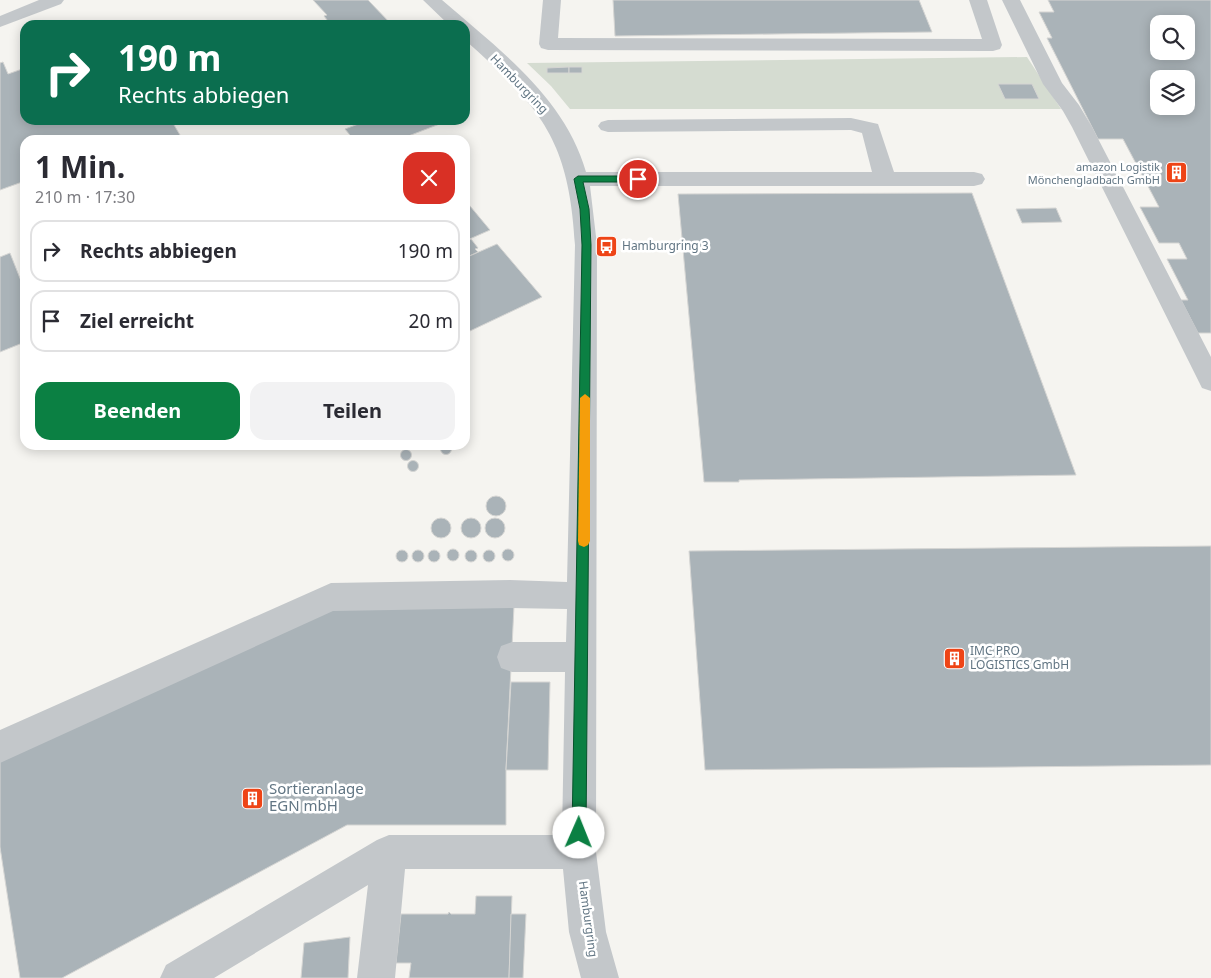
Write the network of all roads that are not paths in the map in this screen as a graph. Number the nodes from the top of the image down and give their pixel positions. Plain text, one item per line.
1 (55, 0) edge
2 (432, 0) edge
3 (552, 0) edge
4 (978, 0) edge
5 (1011, 0) edge
6 (454, 20) edge
7 (0, 22) edge
8 (470, 35) edge
9 (608, 126) dead end
10 (578, 179) junction
11 (885, 179) junction
12 (974, 179) dead end
13 (1211, 382) edge
14 (583, 596) junction
15 (512, 657) dead end
16 (582, 657) junction
17 (0, 747) edge
18 (389, 852) junction
19 (579, 852) junction
20 (179, 978) edge
21 (376, 978) edge
22 (600, 978) edge

1 - 7 street
2 - 6 street
3 - 4 street
5 - 13 street
8 - 10 street, Hamburgring
9 - 11 street
10 - 11 street
10 - 14 street, Hamburgring
11 - 12 street
14 - 16 street, Hamburgring
14 - 17 street
15 - 16 street
16 - 19 street, Hamburgring
18 - 19 street
18 - 20 street
18 - 21 street
19 - 22 street, Hamburgring

